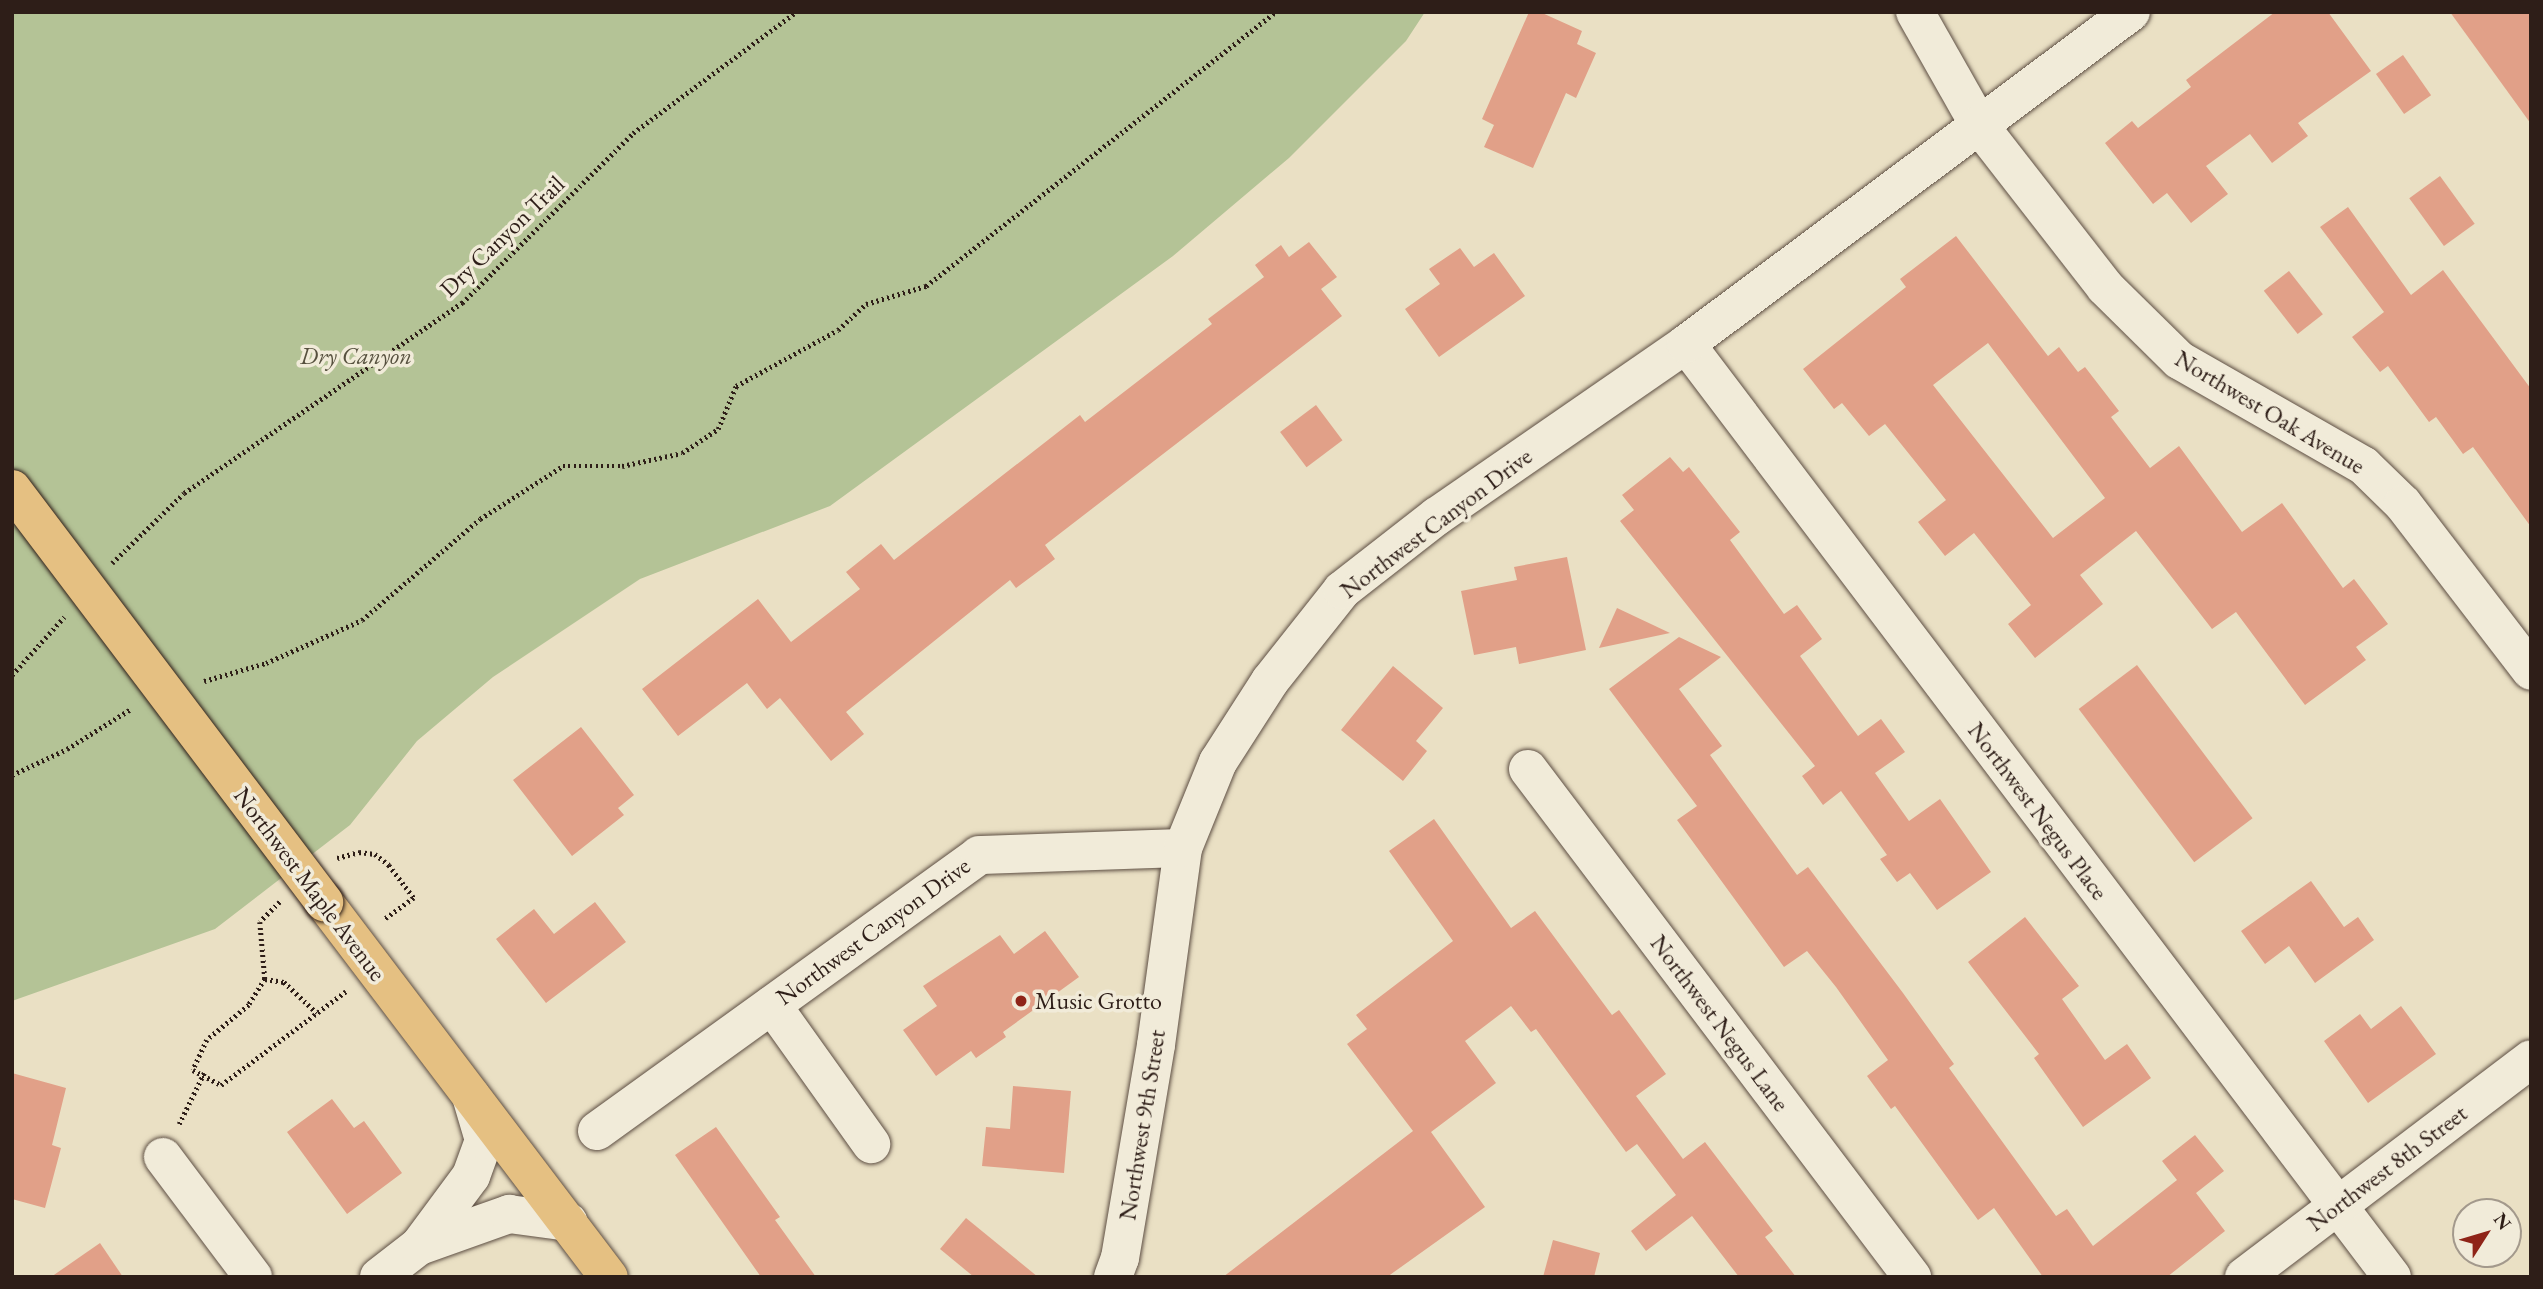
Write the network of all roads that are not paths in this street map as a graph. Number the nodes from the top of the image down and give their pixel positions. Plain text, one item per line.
1 (1915, 12) edge
2 (2131, 12) edge
3 (1979, 125) junction
4 (1686, 344) junction
5 (12, 489) edge
6 (2531, 671) edge
7 (1528, 768) dead end
8 (1183, 848) junction
9 (772, 1005) junction
10 (2531, 1059) edge
11 (471, 1096) junction
12 (597, 1131) dead end
13 (871, 1144) dead end
14 (163, 1157) road end
15 (2337, 1206) junction
16 (568, 1222) junction
17 (419, 1246) junction
18 (253, 1277) edge
19 (379, 1277) edge
20 (609, 1277) edge
21 (1113, 1277) edge
22 (1912, 1277) edge
23 (2244, 1277) edge
24 (2392, 1277) edge

1 - 3 street
2 - 3 street, Northwest Canyon Drive
3 - 4 street, Northwest Canyon Drive
3 - 6 street, Northwest Oak Avenue
4 - 8 street, Northwest Canyon Drive
4 - 15 street, Northwest Negus Place
5 - 11 main road, Northwest Maple Avenue, bridge
7 - 22 street, Northwest Negus Lane
8 - 9 street, Northwest Canyon Drive
8 - 21 street, Northwest 9th Street
9 - 12 street, Northwest Canyon Drive
9 - 13 street
10 - 15 street, Northwest 8th Street
11 - 16 main road, Northwest Maple Avenue
11 - 17 street
14 - 18 street
15 - 23 street, Northwest 8th Street
15 - 24 street, Northwest Negus Place
16 - 17 street
16 - 20 main road, Northwest Maple Avenue
17 - 19 street

